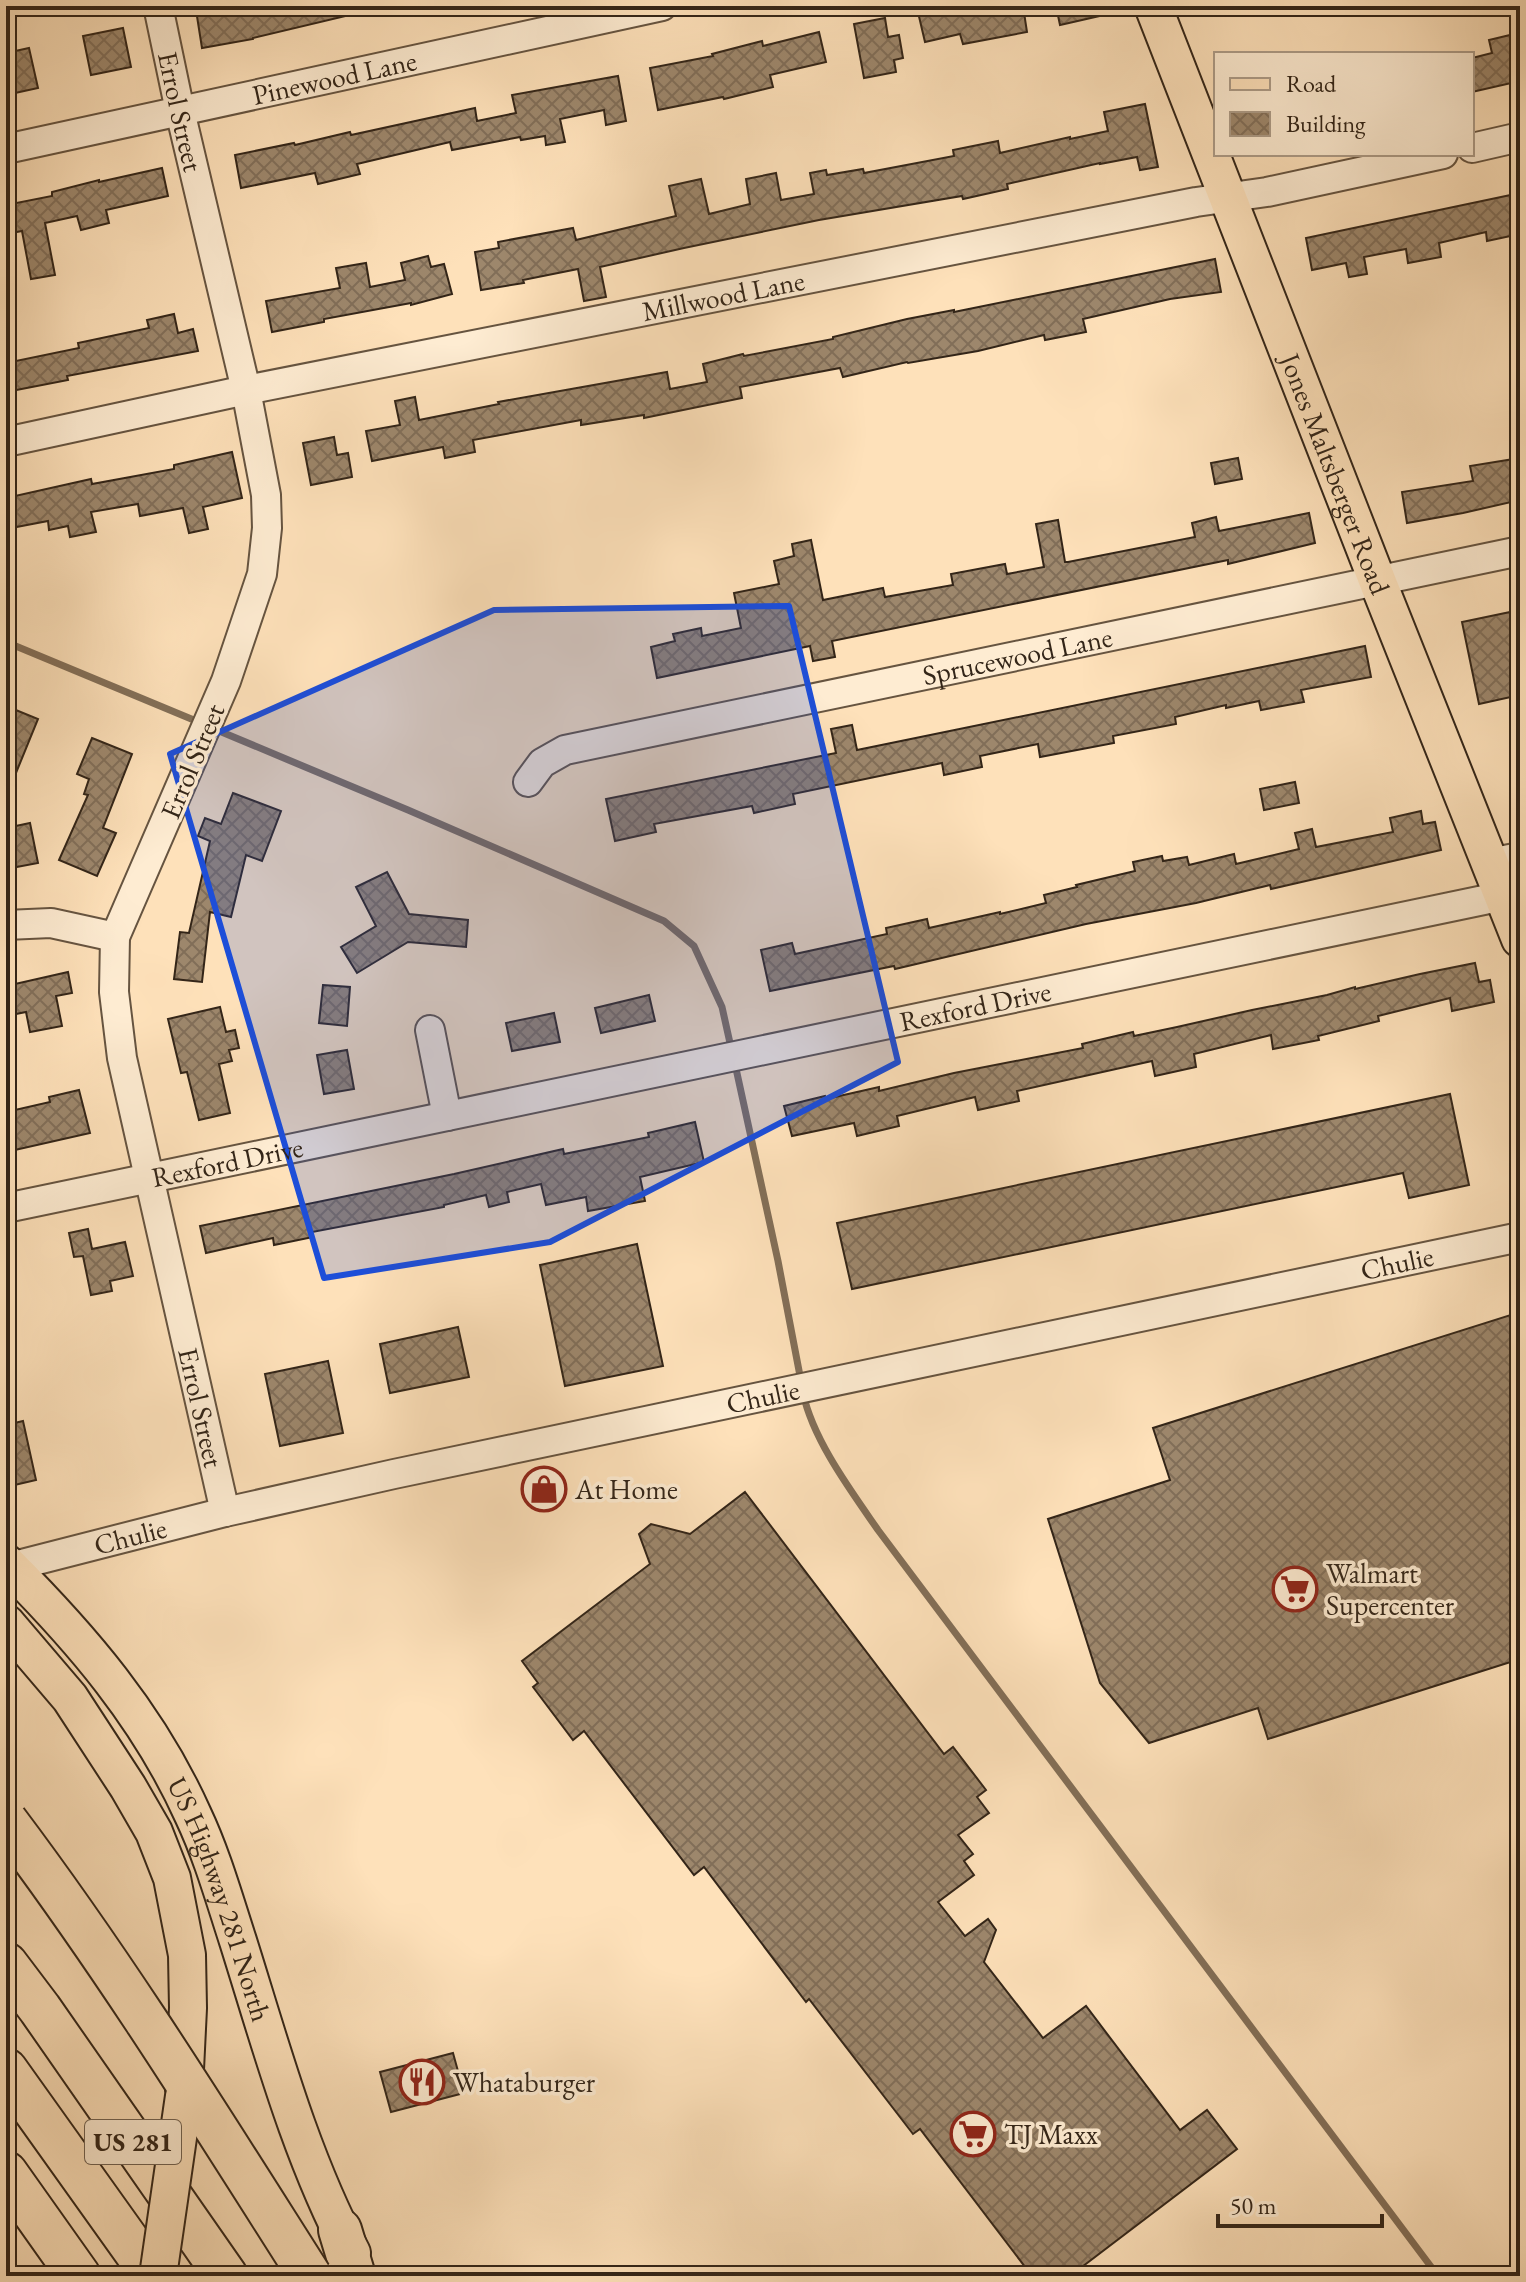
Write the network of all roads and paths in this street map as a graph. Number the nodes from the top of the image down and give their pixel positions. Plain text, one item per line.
1 (158, 6) edge
2 (662, 6) edge
3 (1153, 6) edge
4 (180, 111) junction
5 (1520, 137) edge
6 (1474, 148) edge
7 (6, 149) edge
8 (1434, 156) edge
9 (1229, 197) junction
10 (246, 390) junction
11 (6, 442) edge
12 (1520, 551) edge
13 (1377, 580) junction
14 (528, 782) dead end
15 (1504, 860) edge
16 (1503, 896) junction
17 (6, 925) edge
18 (115, 937) junction
19 (1520, 939) edge
20 (430, 1030) dead end
21 (447, 1116) junction
22 (150, 1178) junction
23 (6, 1208) edge
24 (1520, 1237) edge
25 (225, 1512) junction
26 (8, 1565) edge
27 (6, 1623) edge
28 (6, 1821) edge
29 (6, 1964) edge
30 (6, 2070) edge
31 (6, 2173) edge
32 (340, 2230) junction
33 (79, 2276) edge
34 (155, 2276) edge
35 (226, 2276) edge
36 (310, 2276) edge
37 (354, 2276) edge
38 (364, 2276) edge

1 - 4 street, Errol Street
2 - 4 street, Pinewood Lane
3 - 9 main road, Jones Maltsberger Road
4 - 7 street, Pinewood Lane
4 - 10 street, Errol Street
5 - 6 street
8 - 9 street, Millwood Lane
9 - 10 street, Millwood Lane
9 - 13 main road, Jones Maltsberger Road
10 - 11 street, Millwood Lane
10 - 18 street, Errol Street
12 - 13 street, Sprucewood Lane
13 - 14 street, Sprucewood Lane
13 - 15 main road, Jones Maltsberger Road
15 - 16 main road, Jones Maltsberger Road
16 - 19 main road, Jones Maltsberger Road
16 - 21 street, Rexford Drive
17 - 18 street
18 - 22 street, Errol Street
20 - 21 street
21 - 22 street, Rexford Drive
22 - 23 street, Rexford Drive
22 - 25 street, Errol Street
24 - 25 street, Chulie
25 - 26 street, Chulie
26 - 32 main road, US Highway 281 North
27 - 34 main road, bridge
28 - 36 highway, bridge
29 - 35 highway, US 281
30 - 34 highway, US 281
31 - 33 highway
32 - 37 highway
32 - 38 main road, US Highway 281 North

